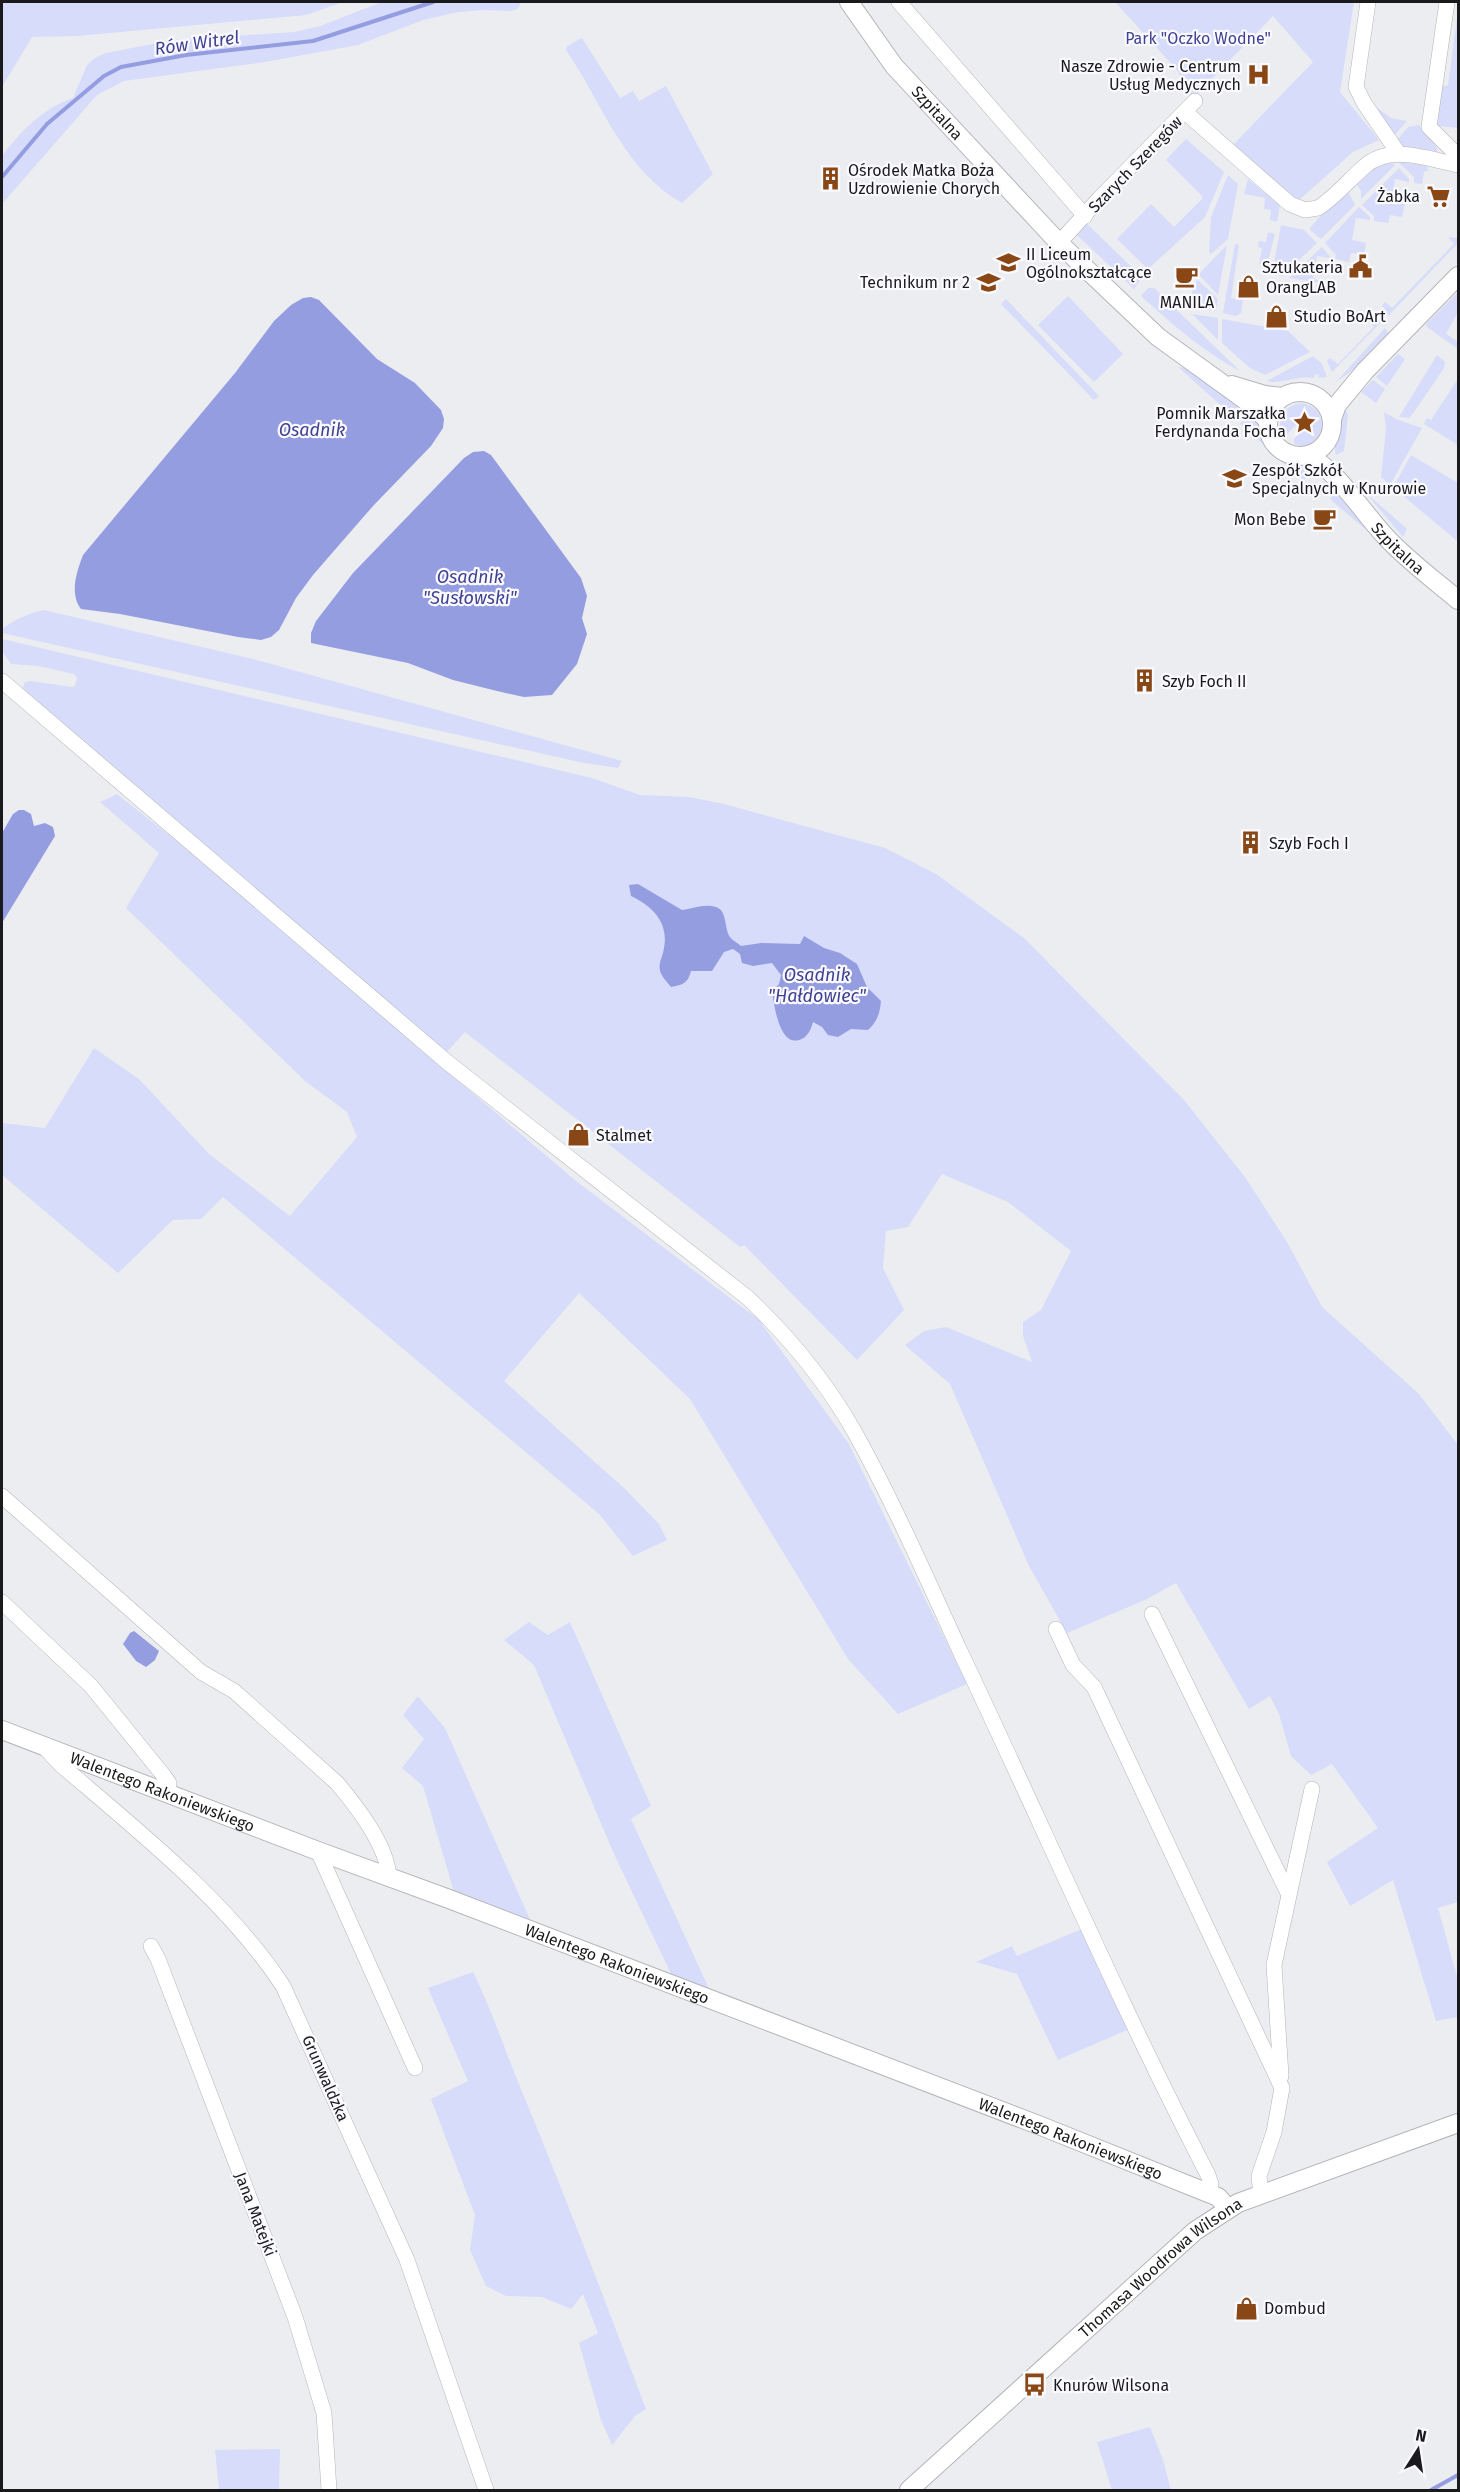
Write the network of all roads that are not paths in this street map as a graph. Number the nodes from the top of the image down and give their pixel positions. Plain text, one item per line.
1 (849, 2) edge
2 (899, 2) edge
3 (1368, 2) edge
4 (1447, 2) edge
5 (1399, 154) junction
6 (1458, 156) edge
7 (1458, 165) edge
8 (1085, 216) junction
9 (1059, 243) junction
10 (1458, 276) edge
11 (1365, 371) junction
12 (1222, 382) junction
13 (1310, 393) junction
14 (1282, 398) junction
15 (1332, 419) junction
16 (1268, 421) junction
17 (1328, 439) junction
18 (1308, 455) junction
19 (1347, 489) junction
20 (1458, 600) edge
21 (2, 681) edge
22 (2, 1496) edge
23 (2, 1602) edge
24 (1152, 1614) dead end
25 (1056, 1629) dead end
26 (2, 1730) edge
27 (43, 1746) junction
28 (1312, 1789) dead end
29 (168, 1792) junction
30 (318, 1851) junction
31 (388, 1877) junction
32 (1288, 1893) junction
33 (151, 1946) dead end
34 (415, 2068) dead end
35 (1282, 2088) junction
36 (1458, 2123) edge
37 (1210, 2193) junction
38 (1261, 2195) junction
39 (1228, 2208) junction
40 (329, 2490) edge
41 (486, 2490) edge
42 (909, 2490) edge

1 - 9 street, Szpitalna
2 - 8 street
3 - 5 street
4 - 6 street
5 - 7 street, Szarych Szeregów
5 - 8 street, Szarych Szeregów
8 - 9 street
9 - 12 street, Szpitalna
10 - 11 street
11 - 13 street
11 - 15 street
12 - 14 street, Szpitalna
12 - 16 street, Szpitalna
13 - 14 street
13 - 15 street
14 - 16 street
15 - 17 street
16 - 18 street
17 - 18 street
17 - 19 street, Szpitalna
18 - 19 street, Szpitalna
19 - 20 street, Szpitalna
21 - 37 street
22 - 31 street
23 - 29 street
24 - 32 street
25 - 35 street
26 - 27 street, Walentego Rakoniewskiego
27 - 29 street, Walentego Rakoniewskiego
27 - 41 street, Grunwaldzka
28 - 32 street
29 - 30 street, Walentego Rakoniewskiego
30 - 31 street, Walentego Rakoniewskiego
30 - 34 street
31 - 37 street, Walentego Rakoniewskiego
32 - 35 street
33 - 40 street, Jana Matejki
35 - 38 street
36 - 38 street, Thomasa Woodrowa Wilsona
37 - 39 street, Walentego Rakoniewskiego
38 - 39 street, Thomasa Woodrowa Wilsona
39 - 42 street, Thomasa Woodrowa Wilsona

